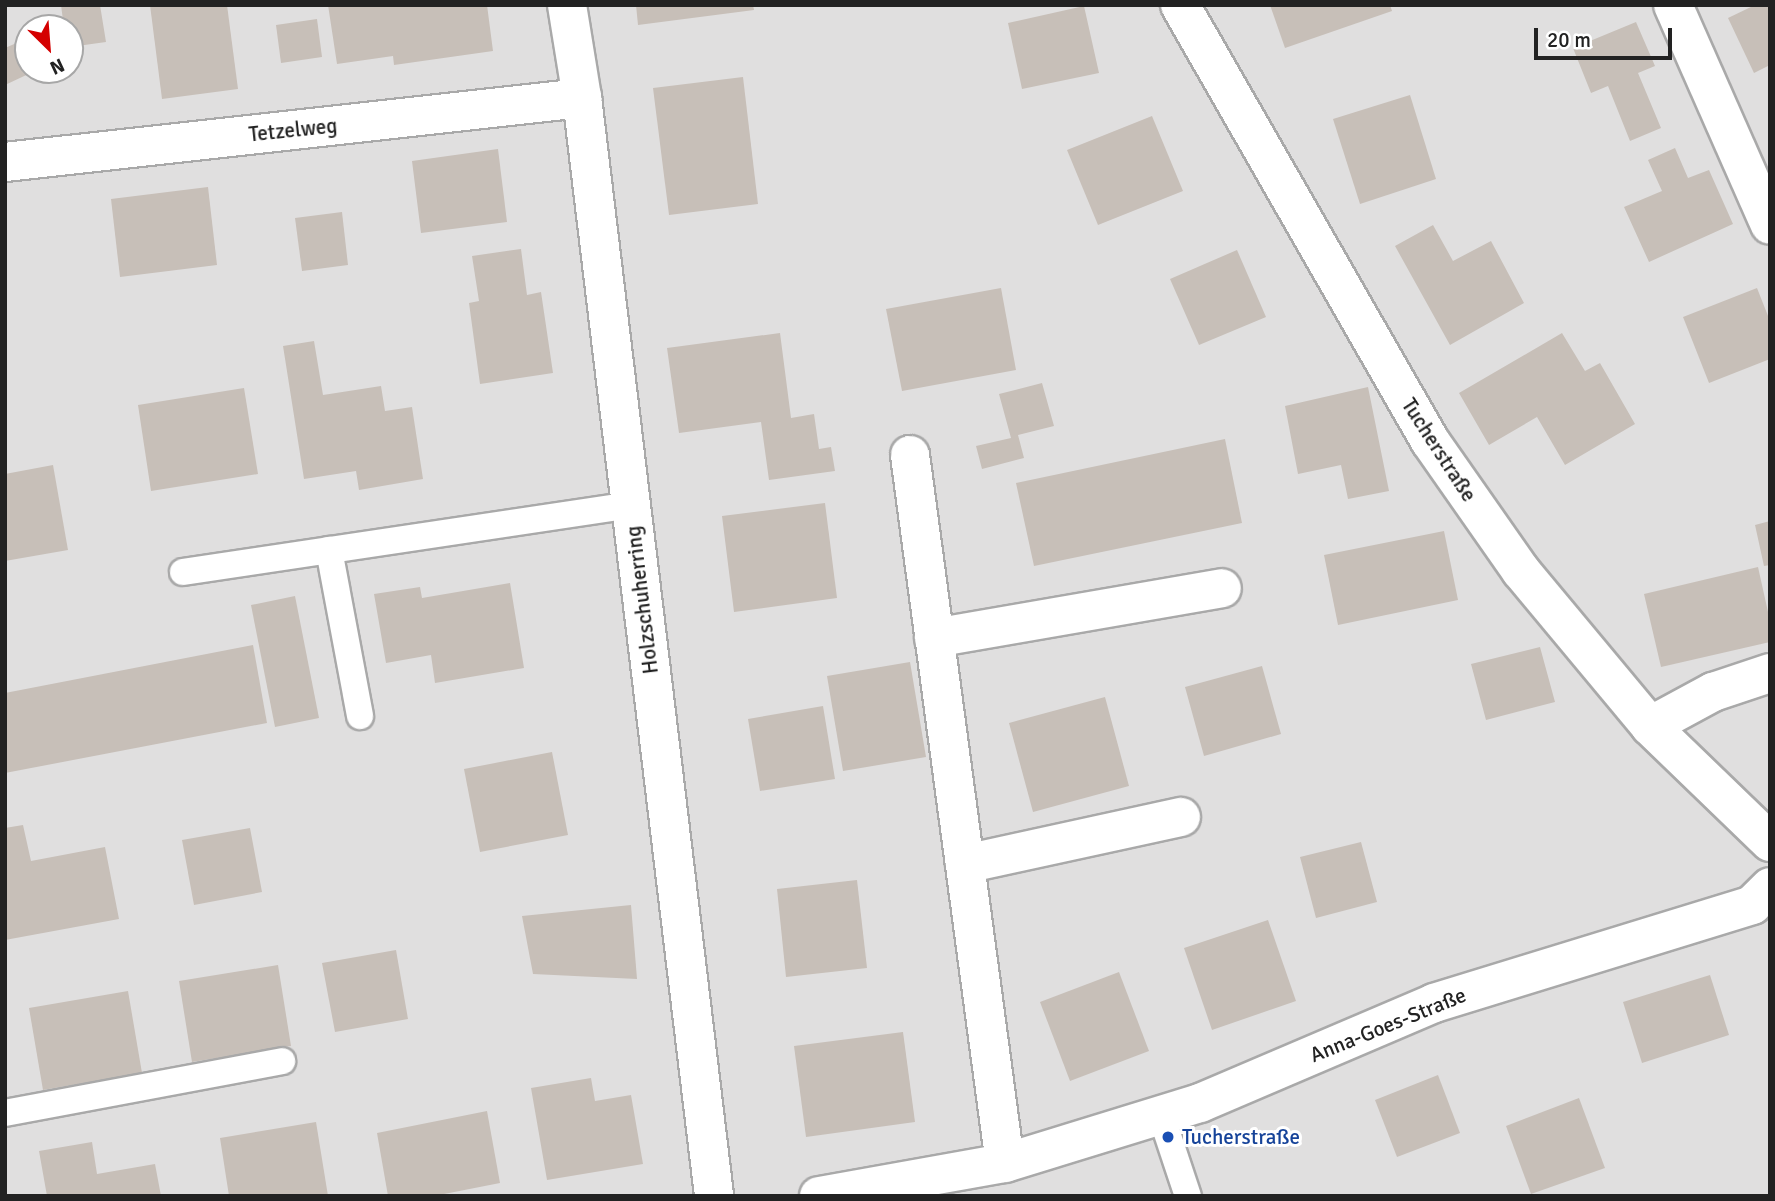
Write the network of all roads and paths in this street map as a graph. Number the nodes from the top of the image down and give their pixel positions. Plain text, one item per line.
1 (568, 5) edge
2 (1180, 5) edge
3 (1673, 5) edge
4 (582, 98) junction
5 (5, 162) edge
6 (1770, 225) edge
7 (910, 454) dead end
8 (631, 505) junction
9 (329, 550) junction
10 (183, 572) dead end
11 (1222, 588) dead end
12 (934, 638) junction
13 (1770, 673) edge
14 (360, 716) dead end
15 (1650, 726) junction
16 (1181, 817) dead end
17 (1770, 842) edge
18 (965, 864) junction
19 (1770, 887) edge
20 (282, 1061) dead end
21 (5, 1113) edge
22 (1161, 1115) junction
23 (1005, 1163) junction
24 (714, 1196) edge
25 (819, 1196) edge
26 (1188, 1196) edge

1 - 4 street, Holzschuherring
2 - 15 street, Tucherstraße
3 - 6 street
4 - 5 street, Tetzelweg
4 - 8 street, Holzschuherring
7 - 12 street
8 - 9 lane
8 - 24 street, Holzschuherring
9 - 10 lane
9 - 14 lane
11 - 12 street
12 - 18 street
13 - 15 street
15 - 17 street, Tucherstraße
16 - 18 street
18 - 23 street
19 - 22 street, Anna-Goes-Straße
20 - 21 lane
22 - 23 street, Anna-Goes-Straße
22 - 26 lane
23 - 25 street, Anna-Goes-Straße

